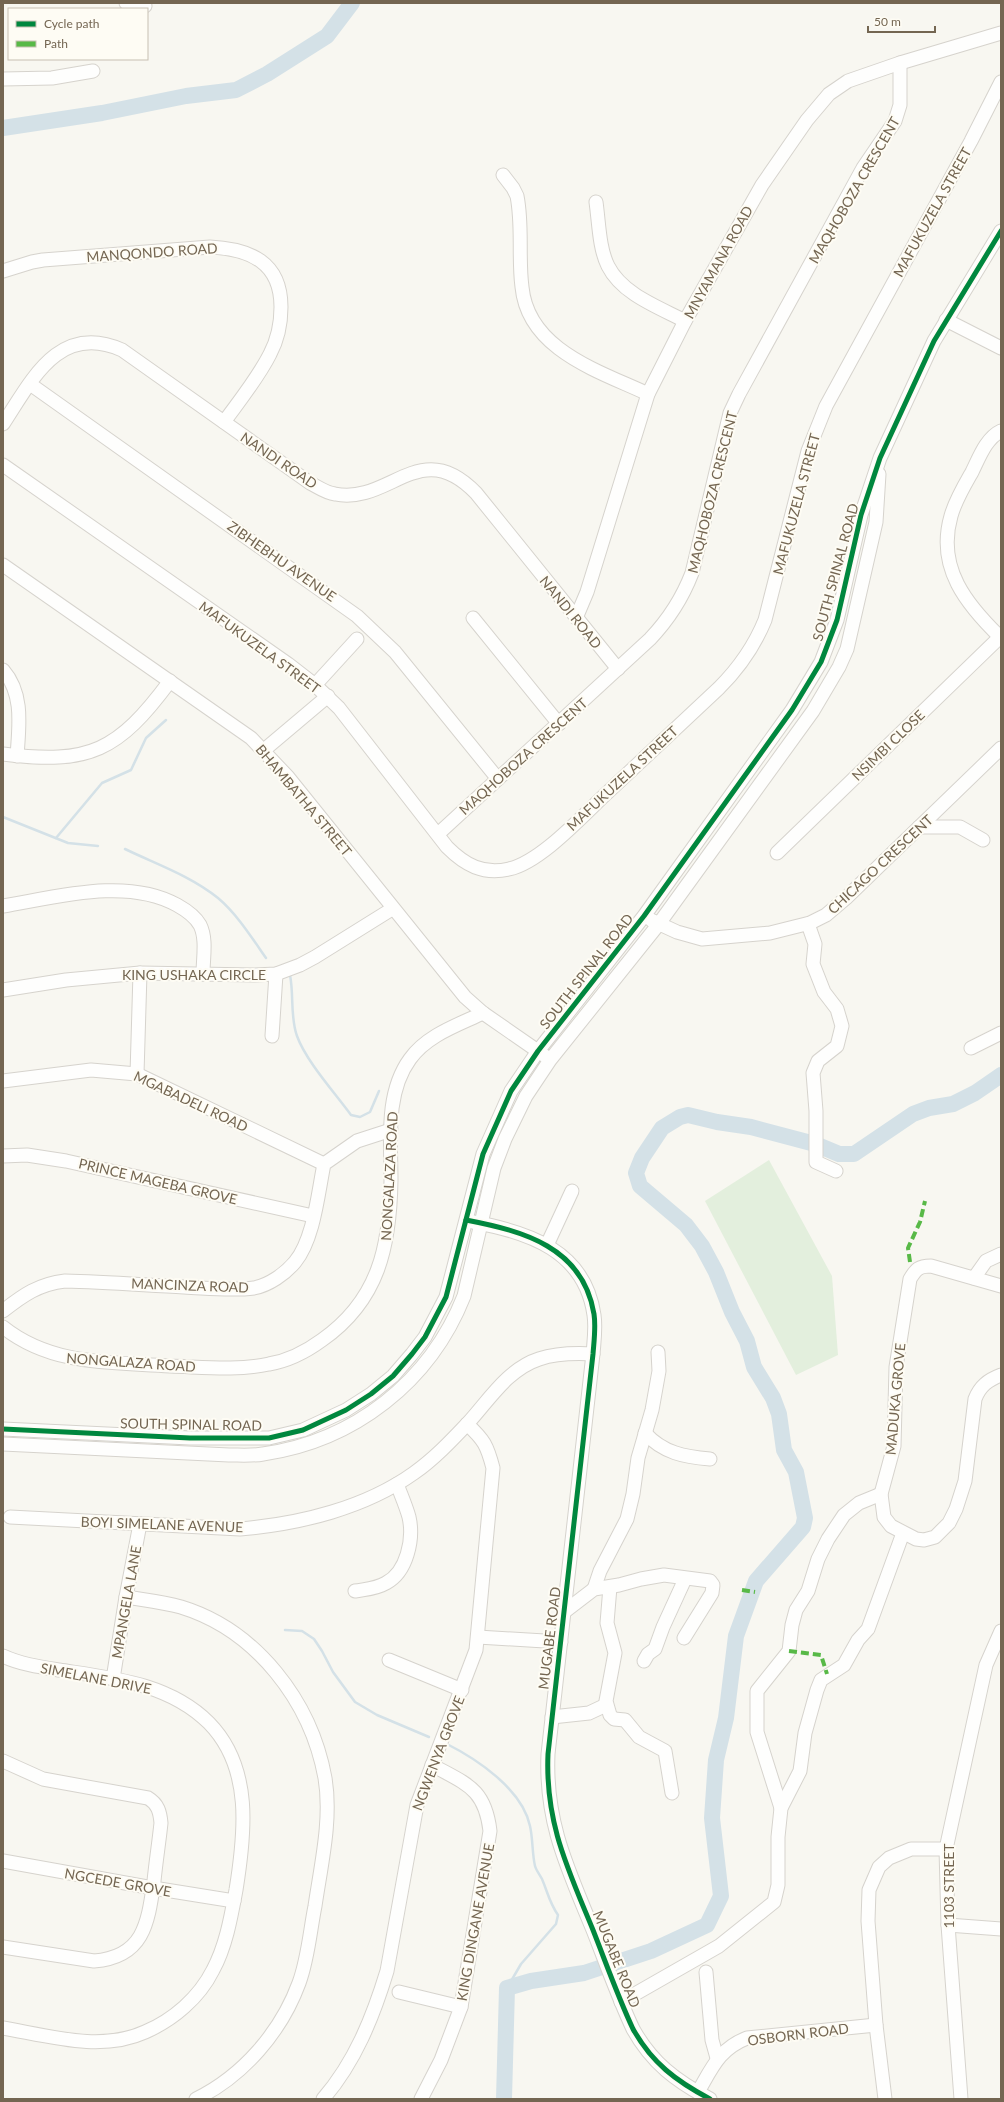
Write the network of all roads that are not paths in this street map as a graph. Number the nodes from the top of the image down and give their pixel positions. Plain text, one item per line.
1 (126, 3) edge
2 (145, 6) dead end
3 (1001, 33) edge
4 (900, 63) junction
5 (93, 71) dead end
6 (3, 79) edge
7 (1001, 82) edge
8 (503, 175) dead end
9 (596, 202) dead end
10 (1001, 231) edge
11 (3, 271) edge
12 (946, 320) junction
13 (684, 321) junction
14 (1001, 348) edge
15 (30, 384) junction
16 (648, 394) junction
17 (224, 422) junction
18 (3, 424) edge
19 (1001, 431) edge
20 (880, 458) junction
21 (3, 465) edge
22 (3, 565) edge
23 (473, 618) dead end
24 (576, 618) junction
25 (1000, 638) edge
26 (357, 639) dead end
27 (618, 669) junction
28 (3, 670) edge
29 (170, 682) junction
30 (315, 685) junction
31 (328, 696) junction
32 (559, 724) junction
33 (1001, 748) edge
34 (264, 750) junction
35 (3, 754) edge
36 (17, 756) junction
37 (498, 779) junction
38 (919, 828) junction
39 (438, 834) junction
40 (983, 840) dead end
41 (777, 854) dead end
42 (3, 906) edge
43 (392, 909) junction
44 (644, 916) junction
45 (808, 924) junction
46 (658, 925) junction
47 (140, 973) junction
48 (203, 974) junction
49 (276, 974) junction
50 (3, 990) edge
51 (483, 1013) junction
52 (1001, 1033) edge
53 (272, 1036) dead end
54 (971, 1048) dead end
55 (538, 1052) junction
56 (550, 1060) junction
57 (137, 1074) junction
58 (3, 1081) edge
59 (390, 1130) junction
60 (3, 1156) edge
61 (324, 1164) junction
62 (836, 1171) dead end
63 (572, 1191) dead end
64 (313, 1216) junction
65 (466, 1220) junction
66 (481, 1223) junction
67 (547, 1245) junction
68 (1001, 1254) edge
69 (974, 1278) junction
70 (1001, 1286) edge
71 (3, 1311) edge
72 (3, 1327) edge
73 (658, 1352) dead end
74 (593, 1354) junction
75 (1001, 1375) edge
76 (467, 1424) junction
77 (3, 1429) edge
78 (645, 1433) junction
79 (3, 1444) edge
80 (710, 1459) dead end
81 (397, 1484) junction
82 (881, 1494) junction
83 (10, 1517) dead end
84 (140, 1524) junction
85 (903, 1533) junction
86 (685, 1579) junction
87 (610, 1587) junction
88 (594, 1589) junction
89 (355, 1590) dead end
90 (126, 1597) junction
91 (564, 1612) junction
92 (1001, 1631) edge
93 (478, 1637) junction
94 (684, 1638) dead end
95 (561, 1642) junction
96 (3, 1656) edge
97 (389, 1660) dead end
98 (644, 1661) dead end
99 (113, 1679) junction
100 (462, 1690) junction
101 (606, 1705) junction
102 (552, 1717) junction
103 (3, 1761) edge
104 (432, 1765) junction
105 (672, 1793) dead end
106 (781, 1808) junction
107 (946, 1849) junction
108 (3, 1861) edge
109 (153, 1888) junction
110 (234, 1900) junction
111 (948, 1925) junction
112 (1001, 1929) edge
113 (3, 1947) edge
114 (706, 1972) dead end
115 (399, 1992) dead end
116 (621, 2002) junction
117 (460, 2006) junction
118 (876, 2025) junction
119 (3, 2028) edge
120 (717, 2058) junction
121 (698, 2092) junction
122 (196, 2099) edge
123 (323, 2099) edge
124 (420, 2099) edge
125 (710, 2099) edge
126 (886, 2099) edge
127 (961, 2099) edge

1 - 2 street
3 - 4 street, MNYAMANA ROAD
4 - 13 street, MNYAMANA ROAD
4 - 27 street, MAQHOBOZA CRESCENT
5 - 6 street
7 - 39 street, MAFUKUZELA STREET
8 - 16 street
9 - 13 street
10 - 12 street, SOUTH SPINAL ROAD
11 - 17 street, MANQONDO ROAD
12 - 14 street
12 - 20 street, SOUTH SPINAL ROAD
13 - 16 street, MNYAMANA ROAD
15 - 17 street, NANDI ROAD
15 - 18 street, NANDI ROAD
15 - 37 street, ZIBHEBHU AVENUE
16 - 24 street, MNYAMANA ROAD
17 - 24 street, NANDI ROAD
19 - 25 street
20 - 44 street, SOUTH SPINAL ROAD
20 - 46 street, SOUTH SPINAL ROAD
21 - 30 street, MAFUKUZELA STREET
22 - 29 street, BHAMBATHA STREET
23 - 32 street
24 - 27 street, NANDI ROAD
25 - 41 street, NSIMBI CLOSE
26 - 30 street
27 - 32 street, MAQHOBOZA CRESCENT
28 - 36 street
29 - 34 street, BHAMBATHA STREET
29 - 36 street
30 - 31 street, MAFUKUZELA STREET
31 - 34 street
31 - 39 street, MAFUKUZELA STREET
32 - 37 street, MAQHOBOZA CRESCENT
33 - 38 street, CHICAGO CRESCENT
34 - 43 street, BHAMBATHA STREET
35 - 36 street
37 - 39 street, MAQHOBOZA CRESCENT
38 - 40 street
38 - 45 street, CHICAGO CRESCENT
42 - 48 street
43 - 49 street, KING USHAKA CIRCLE
43 - 51 street, BHAMBATHA STREET
44 - 46 street, CHICAGO CRESCENT
44 - 55 street, SOUTH SPINAL ROAD
45 - 46 street, CHICAGO CRESCENT
45 - 62 street
46 - 56 street, SOUTH SPINAL ROAD
47 - 48 street, KING USHAKA CIRCLE
47 - 50 street, KING USHAKA CIRCLE
47 - 57 street
48 - 49 street, KING USHAKA CIRCLE
49 - 53 street
51 - 55 street, BHAMBATHA STREET
51 - 59 street, NONGALAZA ROAD
52 - 54 street
55 - 56 street, BHAMBATHA STREET
55 - 65 street, SOUTH SPINAL ROAD
56 - 66 street, SOUTH SPINAL ROAD
57 - 58 street, MGABADELI ROAD
57 - 61 street, MGABADELI ROAD
59 - 61 street
59 - 72 street, NONGALAZA ROAD
60 - 64 street, PRINCE MAGEBA GROVE
61 - 64 street, MANCINZA ROAD
63 - 67 street
64 - 71 street, MANCINZA ROAD
65 - 66 street, MUGABE ROAD
65 - 77 street, SOUTH SPINAL ROAD
66 - 67 street, MUGABE ROAD
66 - 79 street, SOUTH SPINAL ROAD
67 - 74 street, MUGABE ROAD
68 - 69 street
69 - 70 street
69 - 82 street, MADUKA GROVE
73 - 78 street
74 - 76 street, BOYI SIMELANE AVENUE
74 - 91 street, MUGABE ROAD
75 - 85 street, MADUKA GROVE
76 - 81 street, BOYI SIMELANE AVENUE
76 - 93 street, NGWENYA GROVE
78 - 80 street
78 - 88 street
81 - 84 street, BOYI SIMELANE AVENUE
81 - 89 street
82 - 85 street, MADUKA GROVE
82 - 106 street
83 - 84 street, BOYI SIMELANE AVENUE
84 - 90 street, MPANGELA LANE
85 - 106 street
86 - 87 street
86 - 94 street
86 - 98 street
87 - 88 street
87 - 101 street
88 - 91 street
90 - 99 street, MPANGELA LANE
90 - 122 street
91 - 95 street, MUGABE ROAD
92 - 107 street, 1103 STREET
93 - 95 street
93 - 100 street, NGWENYA GROVE
95 - 102 street, MUGABE ROAD
96 - 99 street, SIMELANE DRIVE
97 - 100 street
99 - 110 street, SIMELANE DRIVE
100 - 104 street, NGWENYA GROVE
101 - 102 street
101 - 105 street
102 - 116 street, MUGABE ROAD
103 - 109 street
104 - 117 street, KING DINGANE AVENUE
104 - 123 street, NGWENYA GROVE
106 - 116 street
107 - 111 street, 1103 STREET
107 - 118 street
108 - 109 street, NGCEDE GROVE
109 - 110 street, NGCEDE GROVE
109 - 113 street
110 - 119 street, SIMELANE DRIVE
111 - 112 street
111 - 127 street, 1103 STREET
114 - 120 street
115 - 117 street
116 - 121 street, MUGABE ROAD
117 - 124 street, KING DINGANE AVENUE
118 - 120 street, OSBORN ROAD
118 - 126 street
120 - 121 street, OSBORN ROAD
121 - 125 street, MUGABE ROAD

